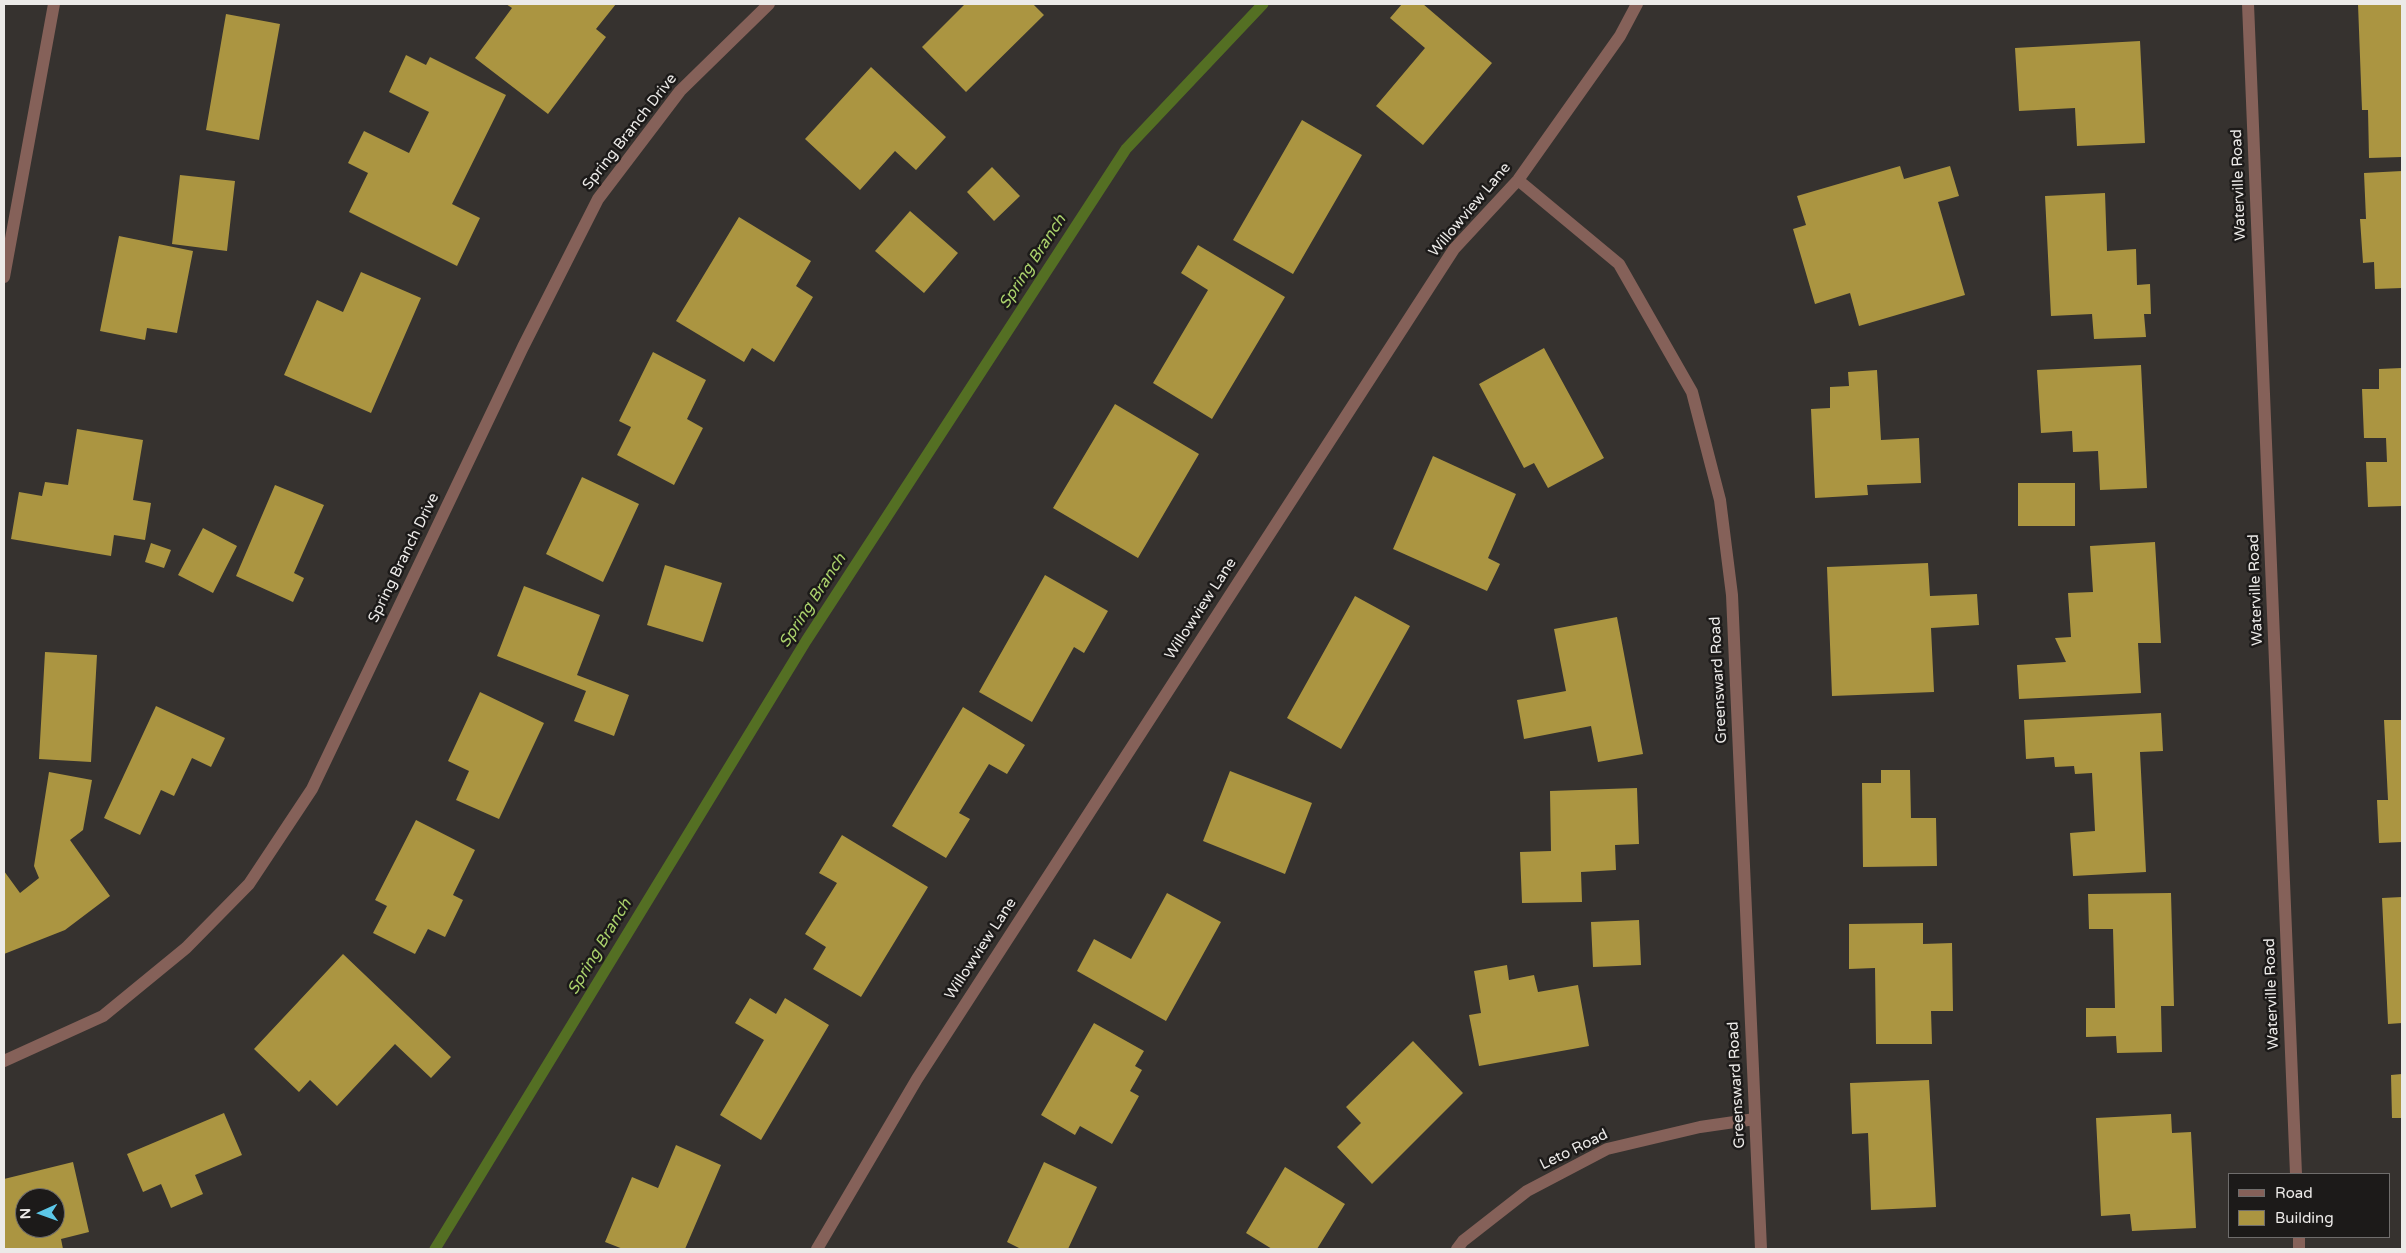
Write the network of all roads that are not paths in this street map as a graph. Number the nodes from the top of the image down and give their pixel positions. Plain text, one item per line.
1 (54, 4) edge
2 (769, 4) edge
3 (1637, 4) edge
4 (2248, 4) edge
5 (1518, 180) junction
6 (4, 276) edge
7 (4, 1061) edge
8 (1755, 1119) junction
9 (2296, 1173) edge
10 (817, 1249) edge
11 (1457, 1249) edge
12 (1761, 1249) edge

1 - 6 street
2 - 7 street, Spring Branch Drive
3 - 5 street, Willowview Lane
4 - 9 street, Waterville Road
5 - 8 street, Greensward Road
5 - 10 street, Willowview Lane
8 - 11 street, Leto Road
8 - 12 street, Greensward Road

